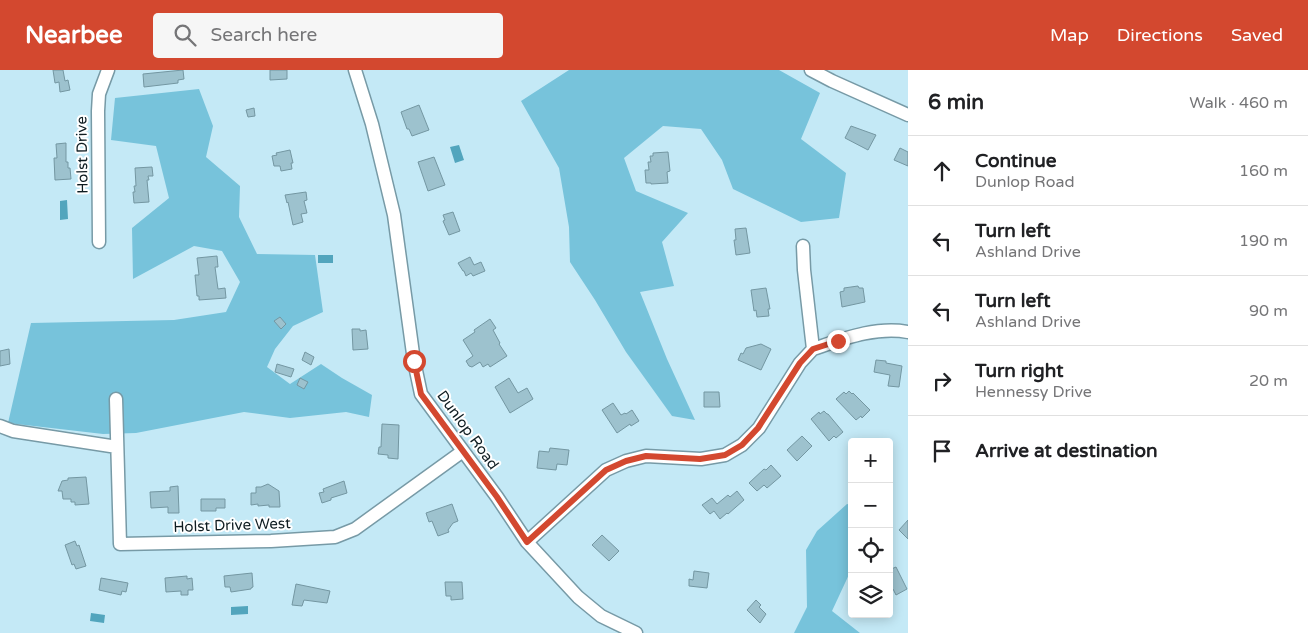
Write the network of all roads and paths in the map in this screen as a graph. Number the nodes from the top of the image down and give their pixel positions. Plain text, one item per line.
1 (108, 70) edge
2 (355, 70) edge
3 (812, 70) edge
4 (908, 115) edge
5 (99, 242) dead end
6 (803, 246) dead end
7 (908, 332) edge
8 (813, 349) junction
9 (116, 400) dead end
10 (0, 426) edge
11 (118, 448) junction
12 (463, 451) junction
13 (527, 542) junction
14 (636, 633) edge

1 - 5 street, Holst Drive
2 - 12 street, Dunlop Road
3 - 4 street
6 - 8 street
7 - 8 street
8 - 13 street
9 - 11 street, Holst Drive West
10 - 11 street
11 - 12 street, Holst Drive West
12 - 13 street, Dunlop Road
13 - 14 street, Dunlop Road

